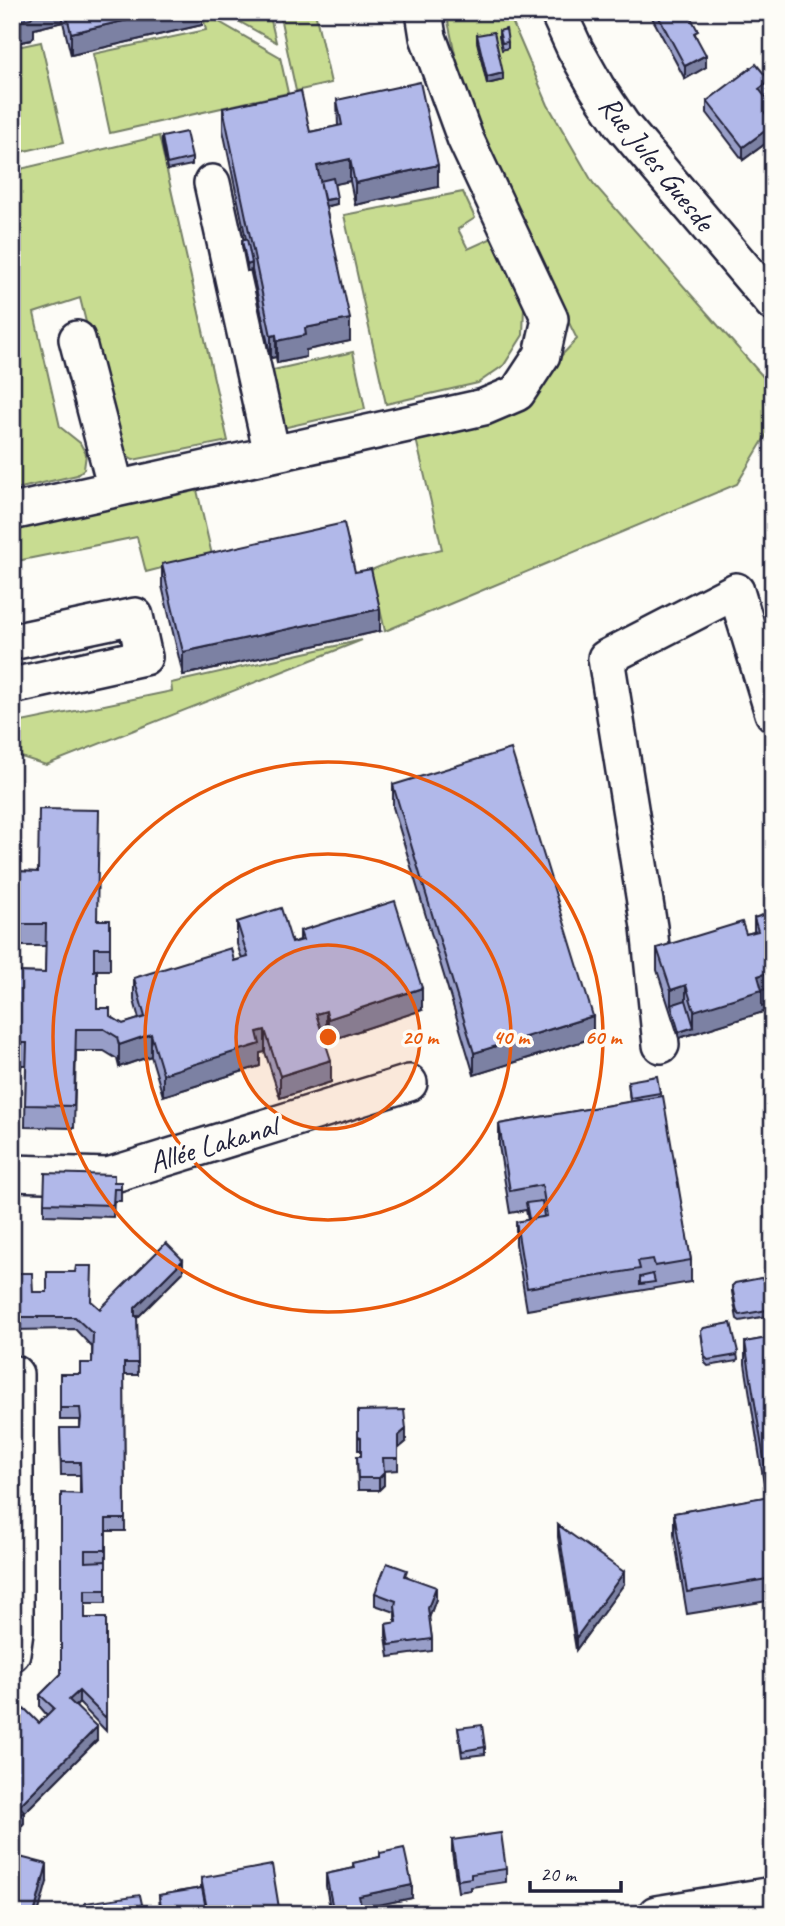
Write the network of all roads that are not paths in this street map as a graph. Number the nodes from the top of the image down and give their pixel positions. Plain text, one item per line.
1 (424, 12) edge
2 (558, 12) edge
3 (212, 183) dead end
4 (773, 303) edge
5 (77, 339) dead end
6 (272, 454) junction
7 (116, 489) junction
8 (12, 512) edge
9 (12, 642) edge
10 (12, 686) edge
11 (773, 713) edge
12 (661, 1045) dead end
13 (409, 1083) dead end
14 (12, 1173) edge
15 (15, 1374) dead end
16 (12, 1653) edge
17 (773, 1895) edge
18 (656, 1914) edge

1 - 6 street
2 - 4 street, Rue Jules Guesde
3 - 6 street
5 - 7 street
6 - 7 street
7 - 8 street
9 - 10 street
11 - 12 street
13 - 14 street, Allée Lakanal
15 - 16 street
17 - 18 street

